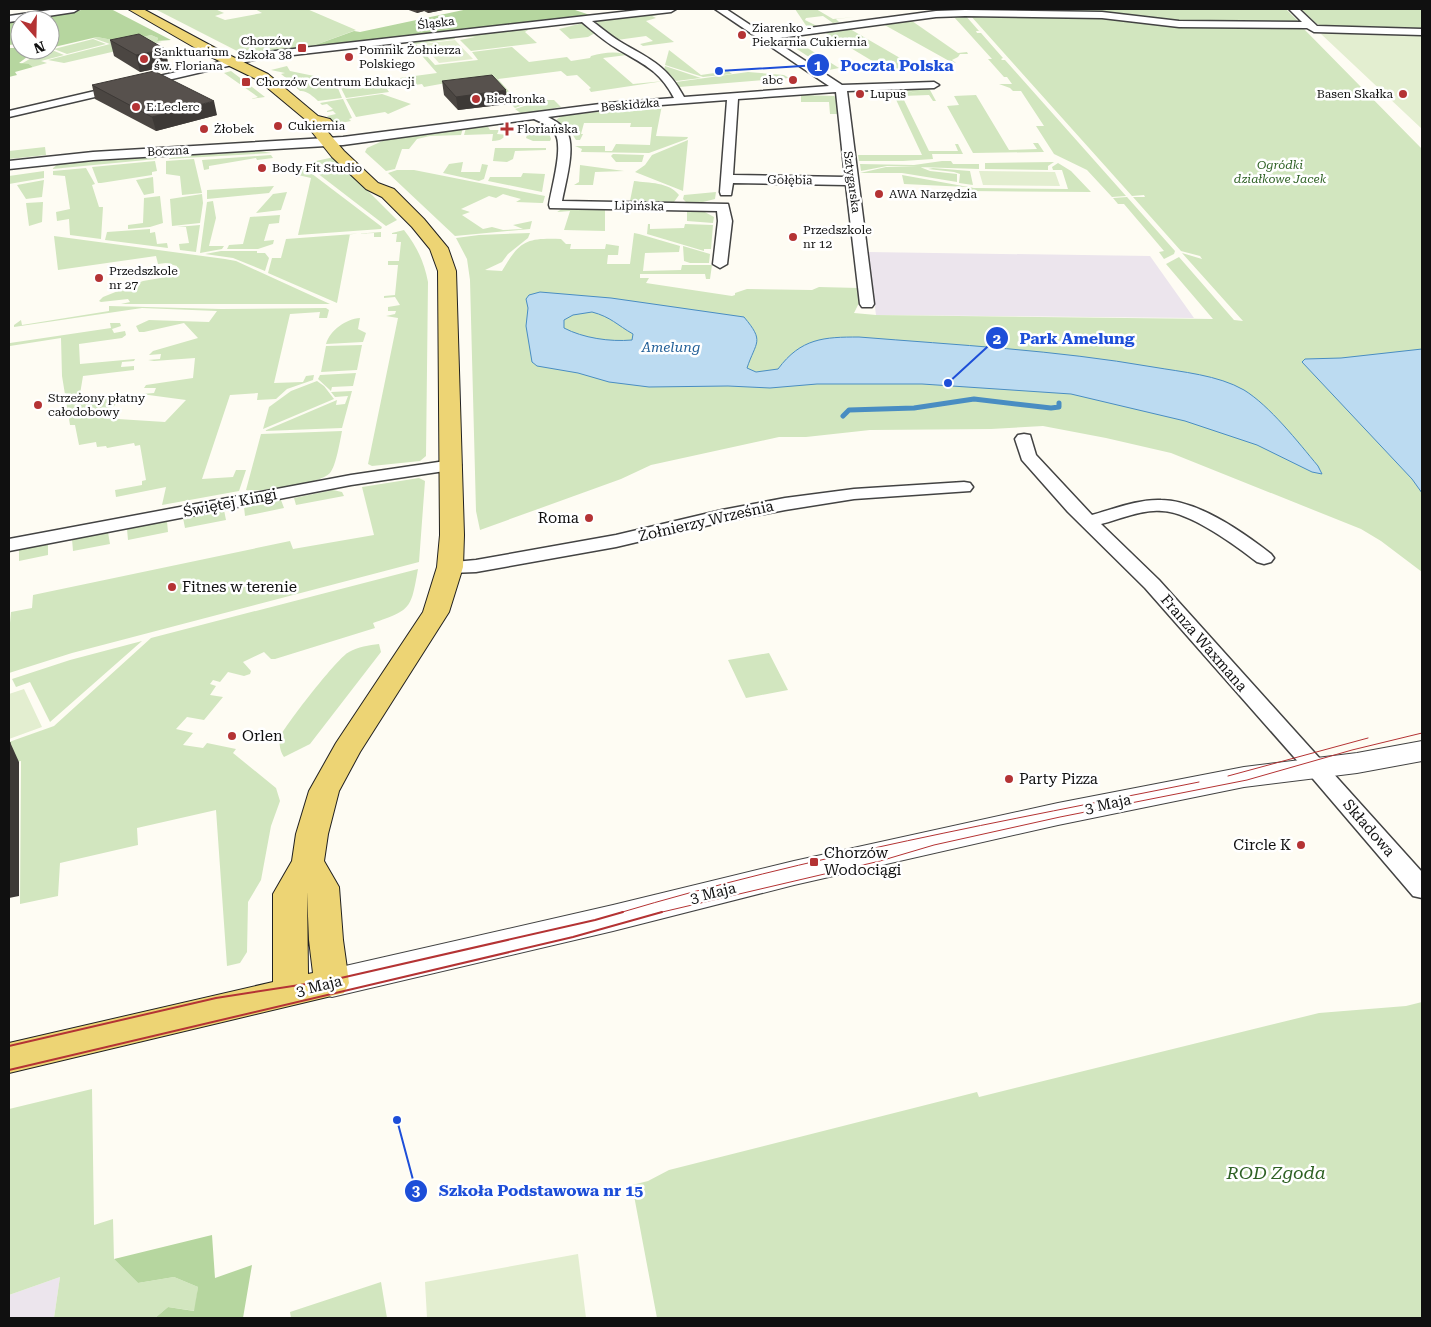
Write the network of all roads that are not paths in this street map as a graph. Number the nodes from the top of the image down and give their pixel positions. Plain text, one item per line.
1 (74, 9) edge
2 (134, 9) edge
3 (671, 9) edge
4 (720, 9) edge
5 (1294, 9) edge
6 (9, 18) edge
7 (584, 19) junction
8 (1312, 27) junction
9 (1422, 32) edge
10 (762, 37) junction
11 (234, 62) junction
12 (934, 85) dead end
13 (840, 89) junction
14 (733, 97) junction
15 (681, 101) junction
16 (9, 114) edge
17 (535, 115) junction
18 (336, 141) junction
19 (9, 165) edge
20 (728, 179) junction
21 (852, 181) junction
22 (724, 207) junction
23 (720, 264) dead end
24 (867, 304) dead end
25 (1024, 439) dead end
26 (452, 465) junction
27 (964, 487) dead end
28 (1089, 521) junction
29 (9, 544) edge
30 (1264, 558) dead end
31 (450, 567) junction
32 (1422, 751) edge
33 (1316, 767) junction
34 (308, 862) junction
35 (1422, 889) edge
36 (332, 983) junction
37 (292, 993) junction
38 (9, 1058) edge

1 - 6 street
2 - 11 main road
3 - 7 street, Śląska
4 - 10 street
5 - 8 street
7 - 11 street, Śląska
7 - 15 street
8 - 9 street
8 - 10 street
10 - 13 street
11 - 16 street, Śląska
11 - 18 main road
12 - 13 street, Beskidzka
13 - 14 street, Beskidzka
13 - 21 street, Sztygarska
14 - 15 street, Beskidzka
14 - 20 street
15 - 17 street, Beskidzka
17 - 18 street, Beskidzka
17 - 22 street, Lipińska
18 - 19 street, Boczna
18 - 26 main road
20 - 21 street, Gołębia
20 - 22 street
21 - 24 street, Sztygarska
22 - 23 street
25 - 28 street, Franza Waxmana
26 - 29 street, Świętej Kingi
26 - 31 main road
27 - 31 street, Żołnierzy Września
28 - 30 street
28 - 33 street, Franza Waxmana
31 - 34 main road
32 - 33 street, 3 Maja
33 - 35 street, Składowa
33 - 36 street, 3 Maja
34 - 36 main road
34 - 37 main road
36 - 37 main road, 3 Maja
37 - 38 main road, 3 Maja

